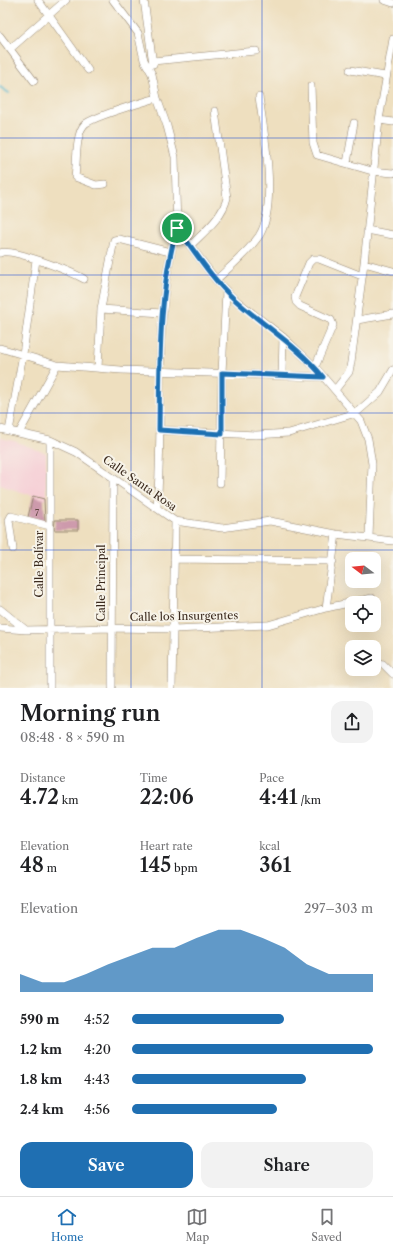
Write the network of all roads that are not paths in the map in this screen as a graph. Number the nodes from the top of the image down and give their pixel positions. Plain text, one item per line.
1 (38, 0) edge
2 (66, 0) edge
3 (113, 0) edge
4 (144, 0) edge
5 (384, 0) edge
6 (393, 3) edge
7 (48, 14) junction
8 (0, 36) edge
9 (393, 43) edge
10 (10, 49) junction
11 (256, 51) dead end
12 (153, 61) junction
13 (88, 70) dead end
14 (350, 70) dead end
15 (152, 74) junction
16 (385, 76) junction
17 (34, 81) dead end
18 (311, 86) dead end
19 (259, 96) dead end
20 (157, 98) junction
21 (215, 111) dead end
22 (379, 120) junction
23 (393, 122) edge
24 (354, 123) dead end
25 (347, 163) junction
26 (372, 171) junction
27 (393, 174) edge
28 (105, 184) dead end
29 (177, 228) junction
30 (367, 230) junction
31 (393, 235) edge
32 (190, 246) junction
33 (170, 252) junction
34 (0, 253) edge
35 (36, 260) junction
36 (364, 263) junction
37 (393, 271) edge
38 (362, 276) junction
39 (84, 279) dead end
40 (216, 280) junction
41 (226, 291) junction
42 (101, 309) junction
43 (162, 312) junction
44 (393, 314) edge
45 (357, 320) junction
46 (283, 337) junction
47 (0, 348) edge
48 (24, 354) junction
49 (57, 365) junction
50 (315, 367) junction
51 (98, 368) junction
52 (160, 370) junction
53 (393, 370) edge
54 (222, 373) junction
55 (282, 376) junction
56 (323, 377) junction
57 (335, 390) junction
58 (356, 413) junction
59 (0, 429) edge
60 (159, 430) junction
61 (9, 431) junction
62 (19, 433) junction
63 (222, 434) junction
64 (50, 440) junction
65 (113, 479) junction
66 (220, 483) dead end
67 (157, 507) junction
68 (175, 521) junction
69 (50, 526) junction
70 (336, 534) junction
71 (369, 537) junction
72 (393, 540) edge
73 (13, 549) dead end
74 (174, 559) junction
75 (333, 561) junction
76 (345, 604) edge
77 (326, 608) junction
78 (0, 609) edge
79 (0, 628) edge
80 (112, 628) junction
81 (50, 629) junction
82 (174, 629) junction
83 (26, 630) junction
84 (383, 664) dead end
85 (393, 674) edge
86 (50, 688) edge
87 (112, 688) edge
88 (172, 688) edge

1 - 7 street
2 - 7 street
3 - 15 street
4 - 12 street
5 - 6 street
7 - 10 street
7 - 13 street
8 - 10 street
9 - 16 street
10 - 17 street
11 - 12 street
12 - 15 street
14 - 16 street
15 - 20 street
16 - 22 street
18 - 25 street
19 - 40 street
20 - 28 street
20 - 29 street
21 - 32 street
22 - 23 street
22 - 26 street
24 - 25 street
25 - 26 street
26 - 27 street
26 - 30 street
29 - 32 street
29 - 33 street
30 - 31 street
30 - 36 street
32 - 40 street
33 - 42 street
33 - 43 street
34 - 35 street
35 - 39 street
35 - 48 street
36 - 37 street
36 - 38 street
38 - 45 street
38 - 50 street
40 - 41 street
41 - 46 street
41 - 54 street
42 - 43 street
42 - 51 street
43 - 52 street
44 - 45 street
45 - 57 street
46 - 50 street
46 - 55 street
47 - 48 street
48 - 49 street
48 - 61 street
49 - 51 street
49 - 62 street
50 - 56 street
51 - 52 street
52 - 54 street
52 - 60 street
53 - 58 street
54 - 55 street
54 - 63 street
55 - 56 street
56 - 57 street
57 - 58 street
58 - 63 street
58 - 71 street
59 - 61 street, Calle Santa Rosa
60 - 63 street
60 - 67 street
61 - 62 street, Calle Santa Rosa
62 - 64 street, Calle Santa Rosa
63 - 66 street
64 - 65 street, Calle Santa Rosa
64 - 69 street, Calle Bolívar
65 - 67 street, Calle Santa Rosa
65 - 80 street, Calle Principal
67 - 68 street, Calle Santa Rosa
68 - 70 street, Calle Santa Rosa
68 - 74 street
69 - 73 street
69 - 81 street, Calle Bolívar
70 - 71 street, Calle Santa Rosa
70 - 75 street
71 - 72 street, Calle Santa Rosa
74 - 75 street
74 - 82 street
75 - 77 street
76 - 77 street, Calle los Insurgentes
77 - 82 street, Calle los Insurgentes
78 - 83 street
79 - 83 street, Calle los Insurgentes
80 - 81 street, Calle los Insurgentes
80 - 82 street, Calle los Insurgentes
80 - 87 street, Calle Principal
81 - 83 street, Calle los Insurgentes
81 - 86 street, Calle Bolívar
82 - 88 street
84 - 85 street

